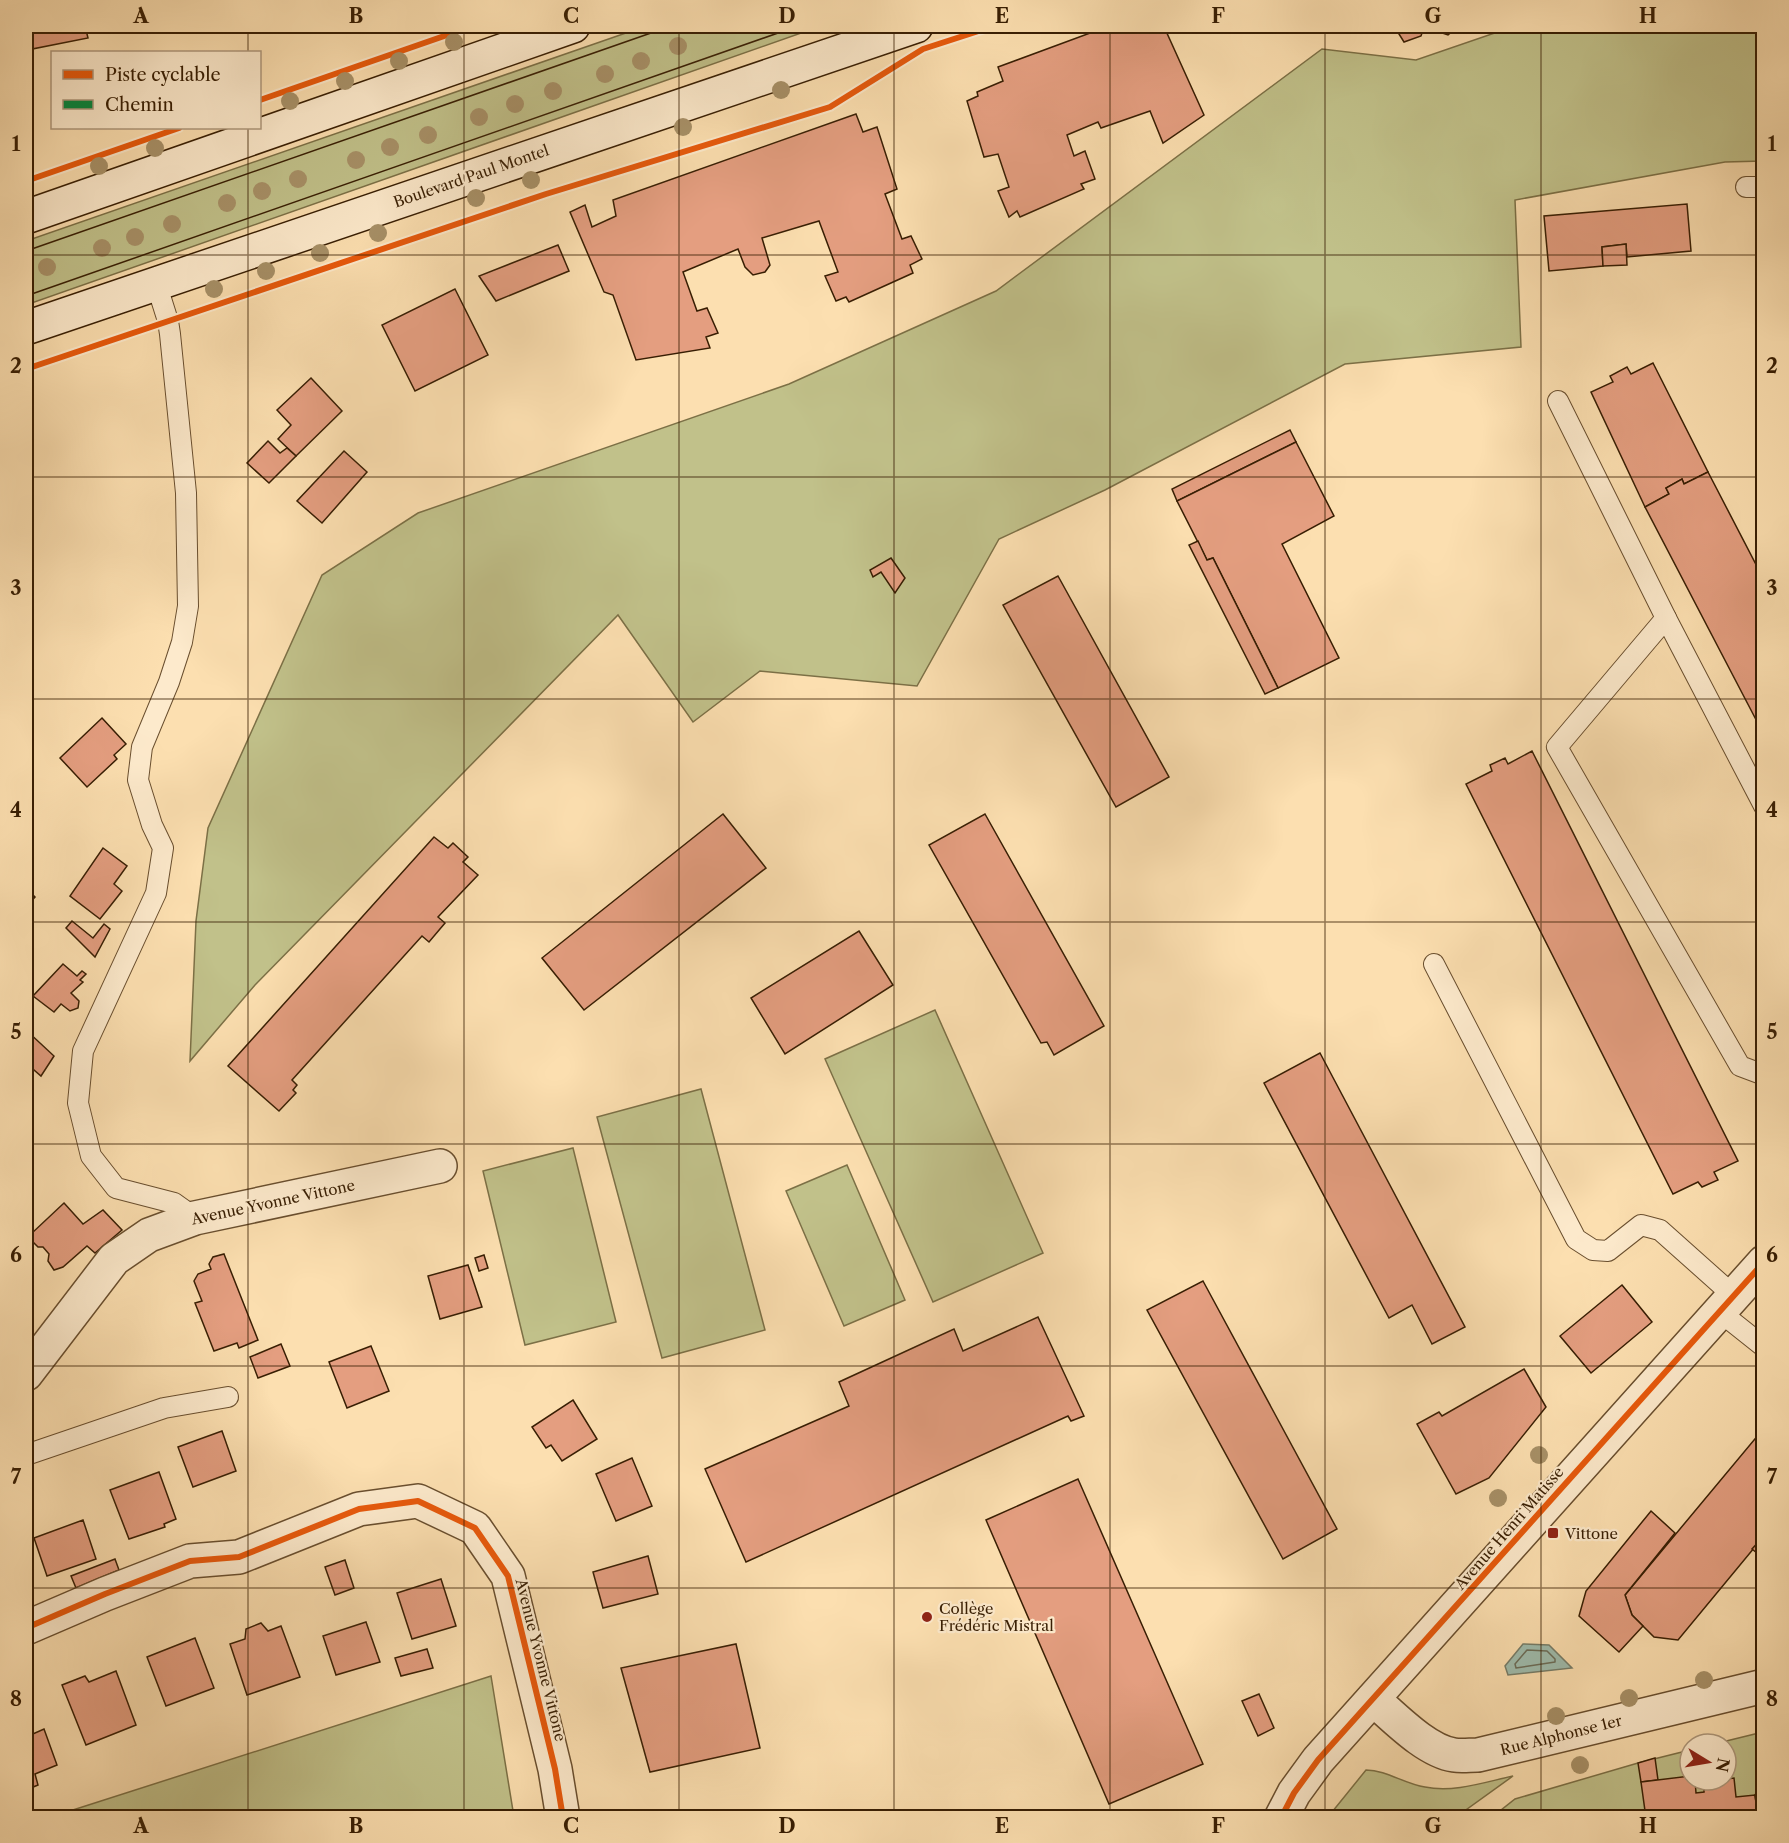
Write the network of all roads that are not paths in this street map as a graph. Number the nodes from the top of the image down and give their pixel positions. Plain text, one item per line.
1 (572, 26) edge
2 (916, 26) edge
3 (26, 218) edge
4 (156, 283) junction
5 (26, 328) edge
6 (1558, 401) dead end
7 (1666, 618) junction
8 (1764, 806) edge
9 (1434, 964) dead end
10 (1764, 1075) edge
11 (440, 1166) dead end
12 (195, 1218) junction
13 (1764, 1262) edge
14 (1727, 1304) junction
15 (1764, 1347) edge
16 (26, 1374) edge
17 (228, 1397) dead end
18 (26, 1455) edge
19 (26, 1628) edge
20 (1764, 1686) edge
21 (1373, 1699) junction
22 (563, 1818) edge
23 (1281, 1818) edge

1 - 3 street
2 - 4 street, Boulevard Paul Montel
4 - 5 street, Boulevard Paul Montel
4 - 12 lane
6 - 7 lane
7 - 8 lane
7 - 10 lane
9 - 14 lane
11 - 12 street, Avenue Yvonne Vittone
12 - 16 street, Avenue Yvonne Vittone
13 - 14 street, Avenue Henri Matisse
14 - 15 lane
14 - 21 street, Avenue Henri Matisse
17 - 18 lane
19 - 22 street, Avenue Yvonne Vittone
20 - 21 street, Rue Alphonse 1er
21 - 23 street, Avenue Henri Matisse

